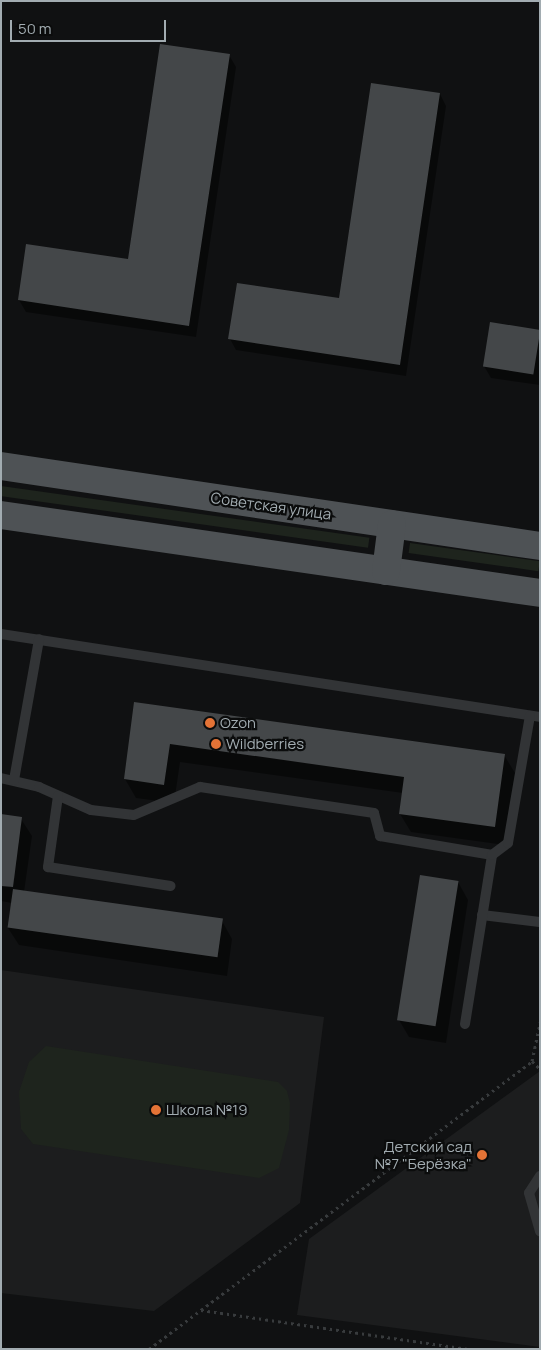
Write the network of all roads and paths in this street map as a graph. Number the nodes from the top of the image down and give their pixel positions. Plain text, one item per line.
1 (1, 466) edge
2 (1, 515) edge
3 (392, 524) junction
4 (540, 546) edge
5 (386, 571) junction
6 (540, 593) edge
7 (1, 634) edge
8 (39, 639) junction
9 (535, 717) edge
10 (1, 778) edge
11 (14, 780) junction
12 (58, 796) junction
13 (492, 855) junction
14 (171, 886) dead end
15 (482, 915) junction
16 (540, 922) edge
17 (540, 1022) edge
18 (465, 1024) dead end
19 (538, 1042) edge
20 (532, 1061) junction
21 (540, 1069) edge
22 (540, 1176) edge
23 (540, 1231) edge
24 (200, 1310) junction
25 (149, 1349) edge
26 (468, 1349) edge

1 - 3 main road, Советская улица
2 - 5 main road
3 - 4 main road, Советская улица
3 - 5 main road
5 - 6 main road
7 - 8 lane
8 - 9 lane
8 - 11 lane
9 - 13 lane
10 - 11 lane
11 - 12 lane
12 - 13 lane
12 - 14 lane
13 - 15 lane
15 - 16 lane
15 - 18 lane
17 - 19 path
19 - 20 path
20 - 21 path
20 - 24 path
22 - 23 lane
24 - 25 path
24 - 26 path

